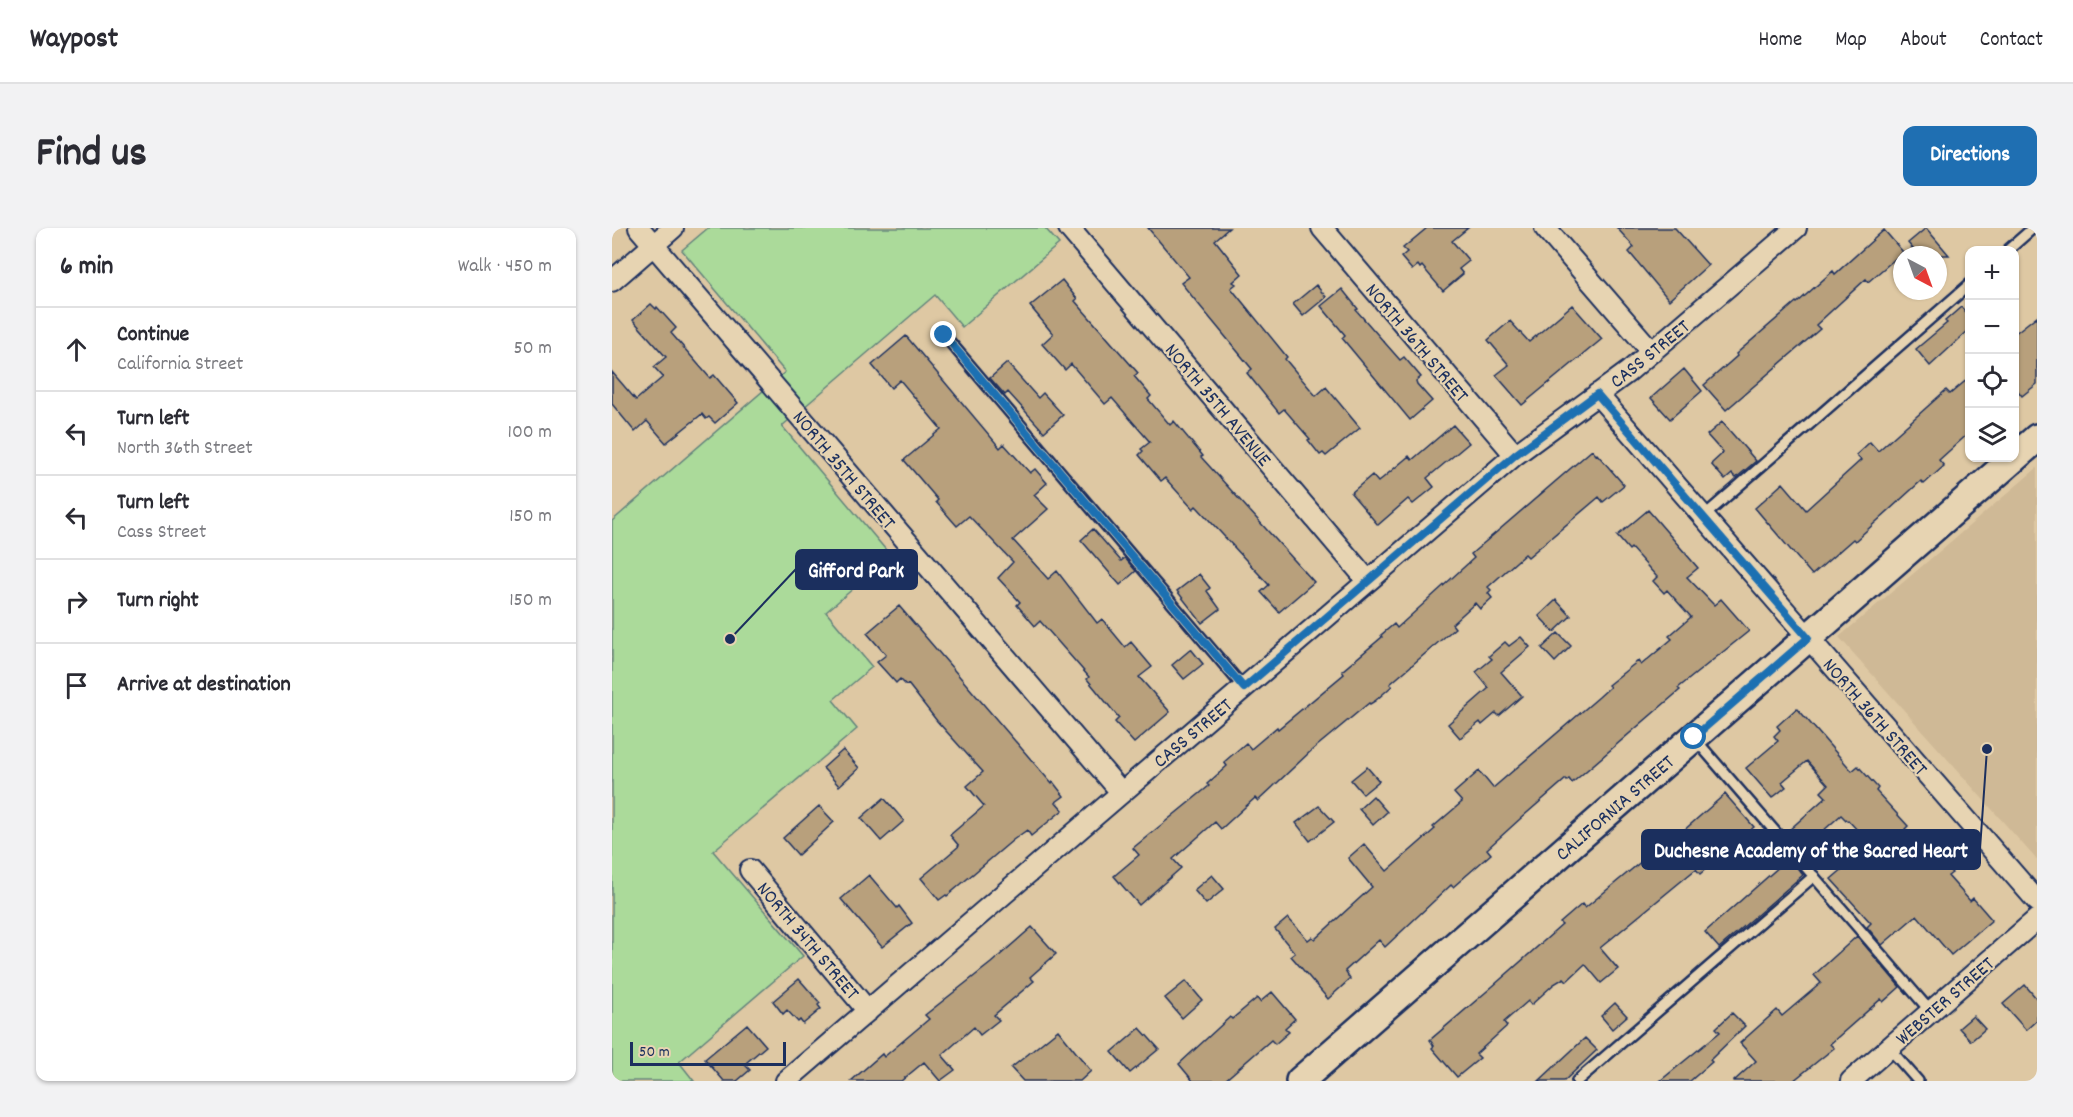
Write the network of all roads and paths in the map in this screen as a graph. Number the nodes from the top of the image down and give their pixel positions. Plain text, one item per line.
1 (639, 228) edge
2 (673, 228) edge
3 (1069, 228) edge
4 (1322, 228) edge
5 (1545, 228) edge
6 (1796, 228) edge
7 (2033, 228) edge
8 (654, 245) junction
9 (2013, 246) edge
10 (612, 281) edge
11 (1965, 288) edge
12 (944, 335) dead end
13 (1652, 352) junction
14 (1597, 394) junction
15 (2037, 438) edge
16 (1515, 455) junction
17 (1703, 517) junction
18 (1368, 581) junction
19 (1808, 638) junction
20 (1244, 688) junction
21 (1694, 737) junction
22 (1121, 792) junction
23 (750, 870) dead end
24 (1814, 876) junction
25 (2037, 901) edge
26 (2037, 919) edge
27 (868, 1011) junction
28 (1931, 1012) junction
29 (1889, 1048) junction
30 (786, 1081) edge
31 (1300, 1081) edge
32 (1577, 1081) edge
33 (1851, 1081) edge
34 (1918, 1081) edge

1 - 8 street, NORTH 35TH STREET
2 - 8 street
3 - 18 street, NORTH 35TH AVENUE
4 - 16 street, NORTH 36TH STREET
5 - 13 street
6 - 13 street, CASS STREET
7 - 9 lane
8 - 10 street
8 - 22 street, NORTH 35TH STREET
11 - 17 lane
12 - 20 lane
13 - 14 street, CASS STREET
14 - 16 street, CASS STREET
14 - 17 street, NORTH 36TH STREET
15 - 19 street, CALIFORNIA STREET
16 - 18 street, CASS STREET
17 - 19 street, NORTH 36TH STREET
18 - 20 street, CASS STREET
19 - 21 street, CALIFORNIA STREET
19 - 25 street, NORTH 36TH STREET
20 - 22 street, CASS STREET
21 - 24 lane
21 - 31 street, CALIFORNIA STREET
22 - 27 street, CASS STREET
23 - 27 street, NORTH 34TH STREET
24 - 28 lane
24 - 32 lane
26 - 28 street, WEBSTER STREET
27 - 30 street, CASS STREET
28 - 29 street, WEBSTER STREET
29 - 33 street, WEBSTER STREET
29 - 34 lane

